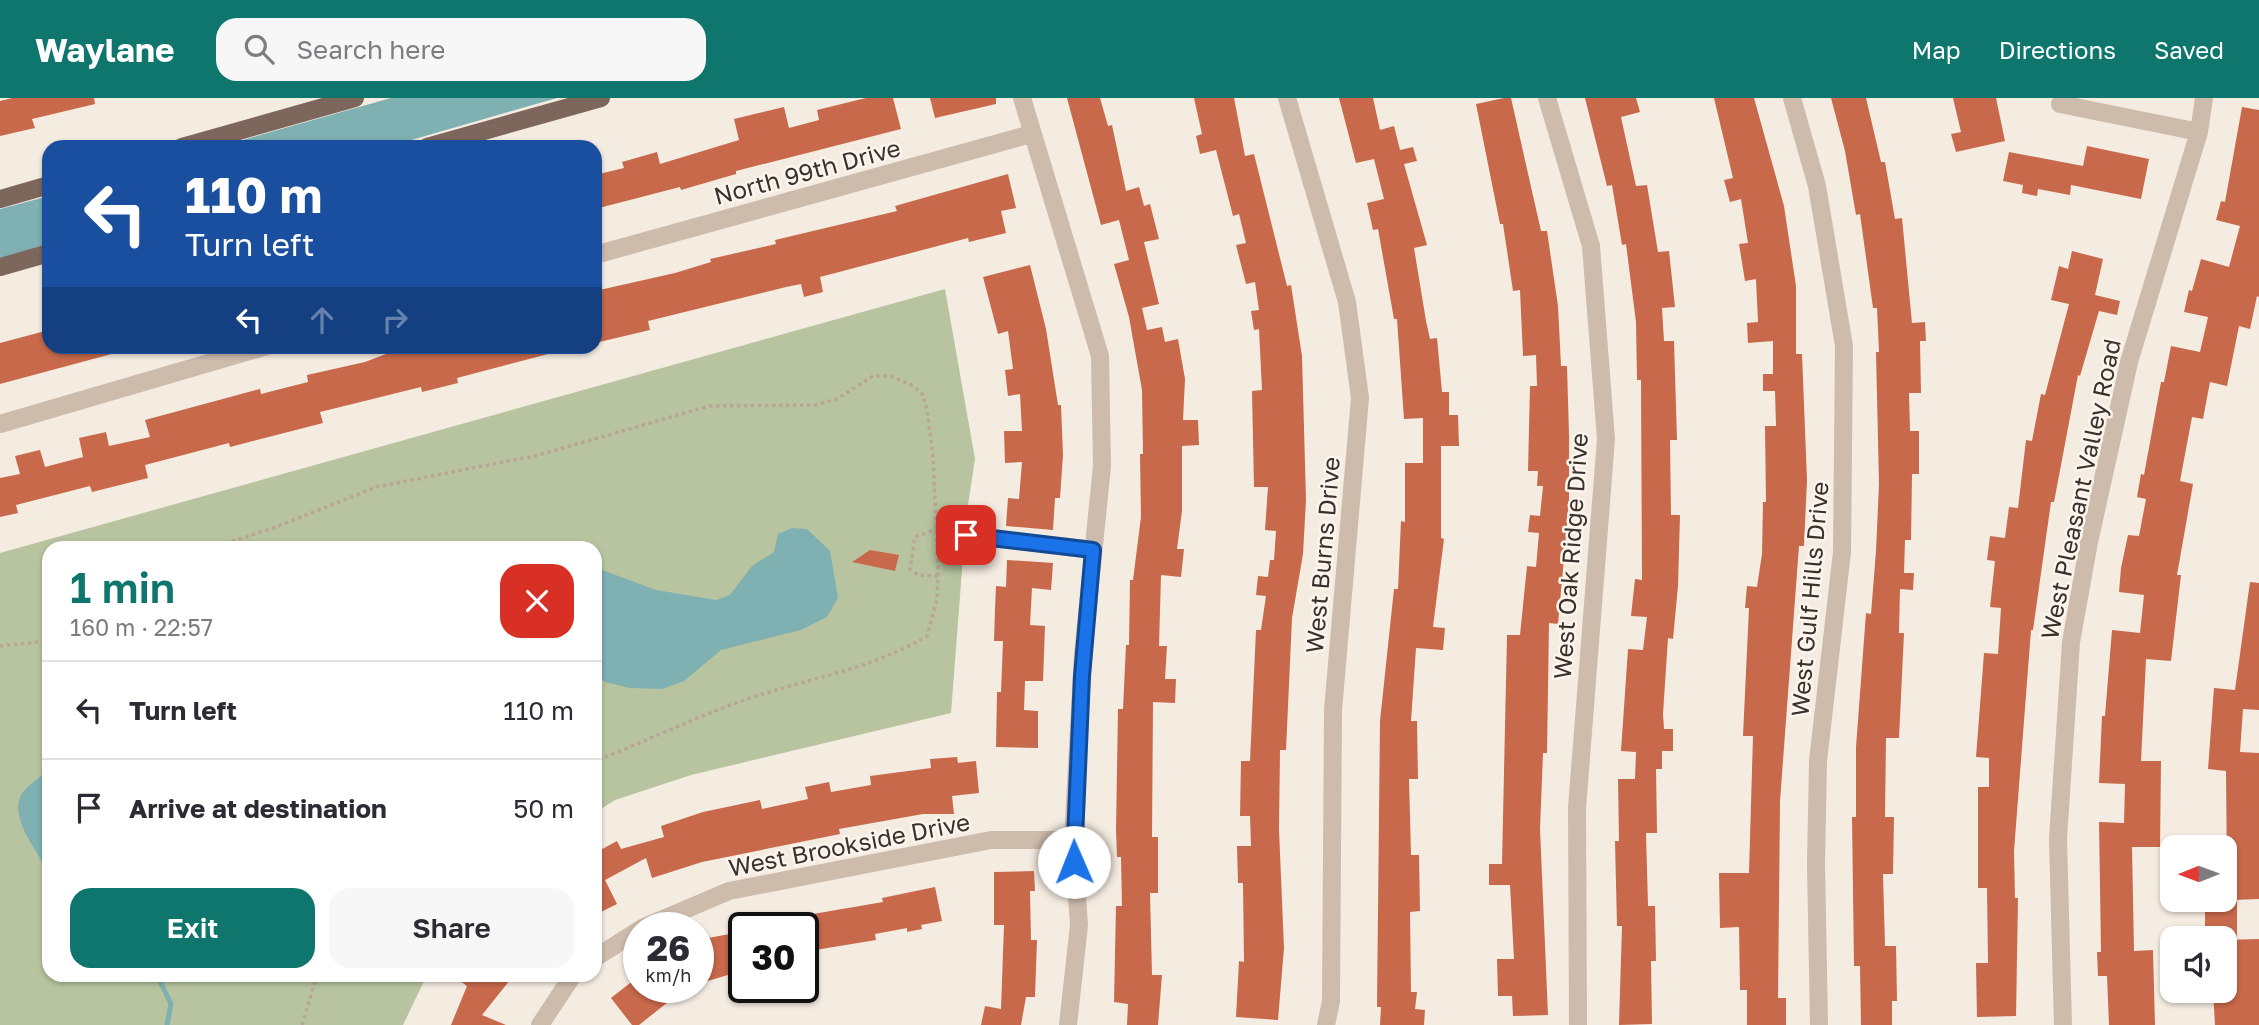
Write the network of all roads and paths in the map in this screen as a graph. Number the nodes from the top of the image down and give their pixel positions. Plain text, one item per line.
1 (355, 98) edge
2 (601, 98) edge
3 (1022, 98) edge
4 (1287, 98) edge
5 (1547, 98) edge
6 (1792, 98) edge
7 (2204, 98) edge
8 (2060, 104) dead end
9 (2199, 132) junction
10 (1031, 134) junction
11 (207, 140) edge
12 (451, 140) edge
13 (42, 187) edge
14 (0, 199) edge
15 (602, 253) edge
16 (42, 255) edge
17 (0, 267) edge
18 (240, 354) edge
19 (0, 424) edge
20 (936, 529) junction
21 (966, 535) joint
22 (233, 541) edge
23 (1093, 550) junction
24 (938, 576) junction
25 (42, 642) edge
26 (0, 646) edge
27 (602, 758) edge
28 (1073, 840) junction
29 (680, 912) edge
30 (623, 940) edge
31 (602, 953) edge
32 (315, 982) edge
33 (568, 982) edge
34 (302, 1025) edge
35 (540, 1025) edge
36 (1068, 1025) edge
37 (1326, 1025) edge
38 (1578, 1025) edge
39 (1819, 1025) edge
40 (2063, 1025) edge

1 - 11 main road
2 - 12 main road
3 - 10 street
4 - 37 street, West Burns Drive
5 - 38 street, West Oak Ridge Drive
6 - 39 street, West Gulf Hills Drive
7 - 9 street, West Pleasant Valley Road
8 - 9 street
9 - 40 street, West Pleasant Valley Road
10 - 15 street, North 99th Drive
10 - 23 street
13 - 14 main road
16 - 17 main road
18 - 19 street
20 - 21 path
20 - 22 path
20 - 24 path
20 - 24 path
21 - 23 street
23 - 28 street
24 - 27 path
25 - 26 path
28 - 29 street, West Brookside Drive
28 - 36 street
30 - 31 street, West Brookside Drive
32 - 34 path
33 - 35 street

